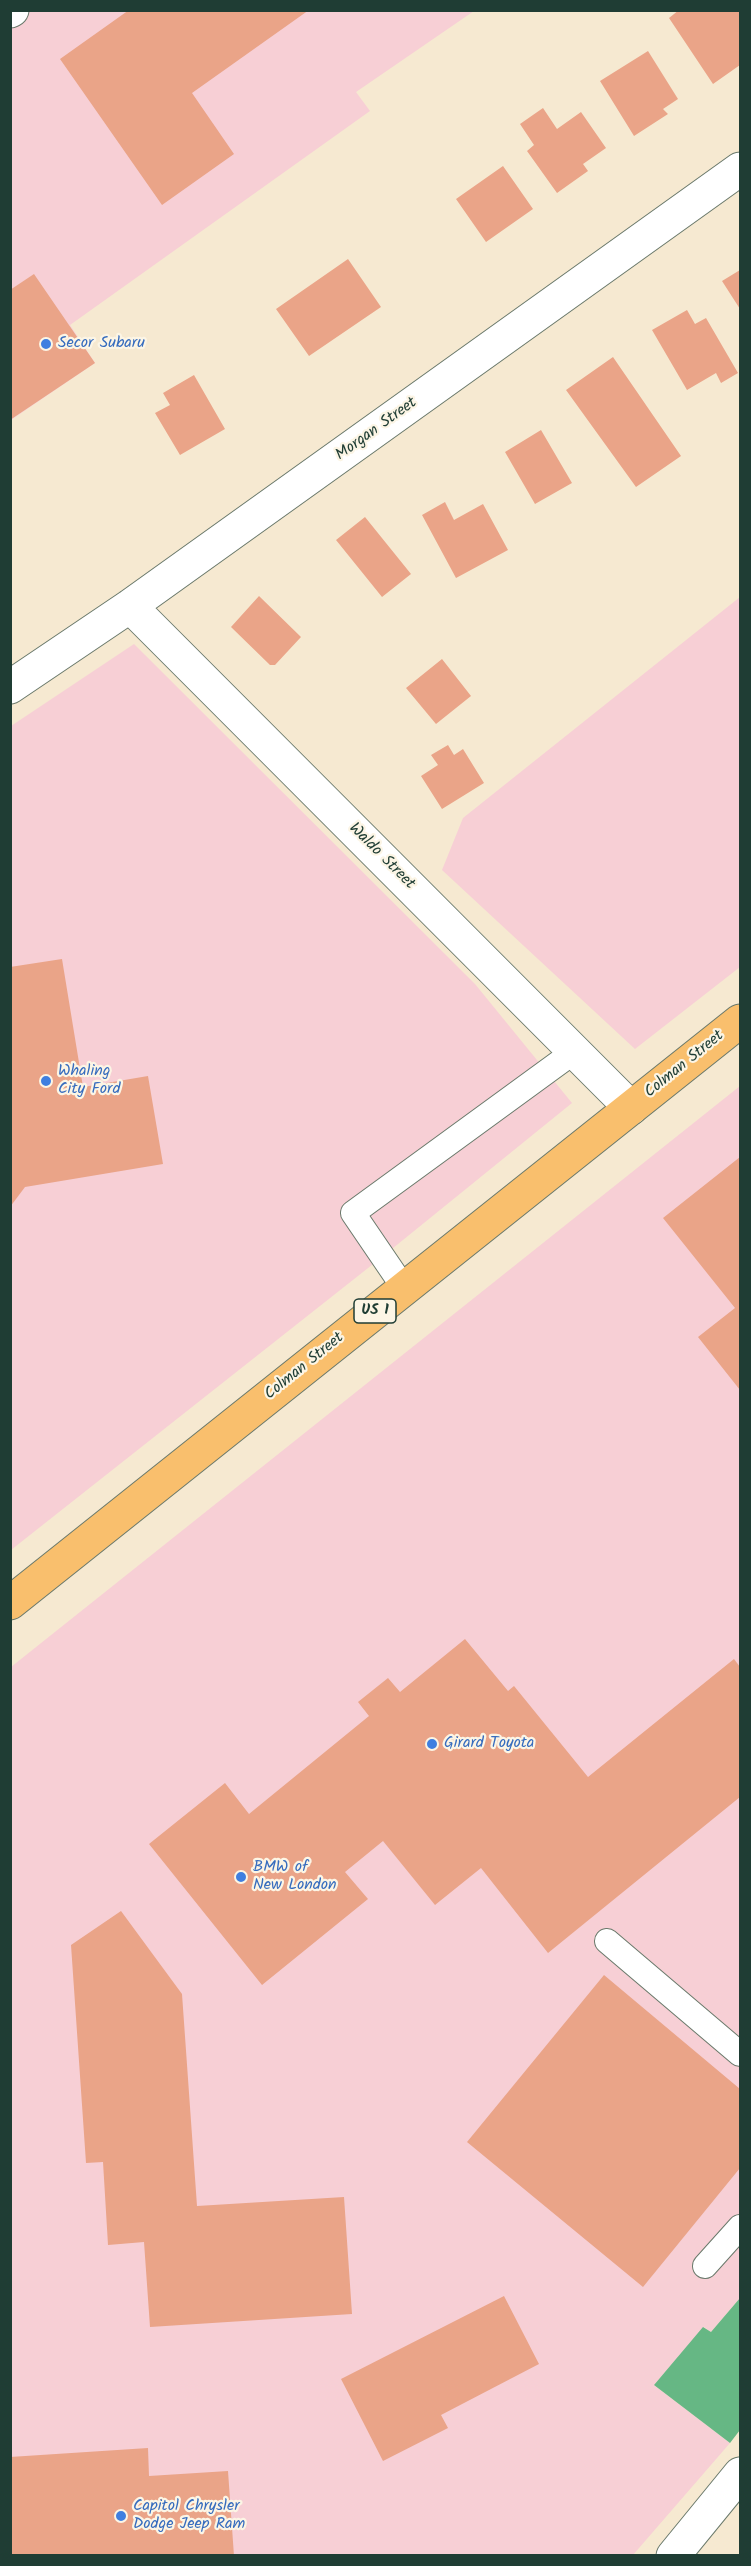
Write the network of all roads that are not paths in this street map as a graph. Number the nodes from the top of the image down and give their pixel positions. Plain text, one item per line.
1 (741, 169) edge
2 (130, 606) junction
3 (10, 687) edge
4 (739, 1024) edge
5 (575, 1051) junction
6 (632, 1108) junction
7 (404, 1288) junction
8 (10, 1603) edge
9 (608, 1941) dead end
10 (741, 2054) edge
11 (741, 2227) edge
12 (705, 2266) dead end
13 (741, 2474) edge
14 (673, 2556) edge

1 - 2 street, Morgan Street
2 - 3 street, Morgan Street
2 - 5 street, Waldo Street
4 - 6 main road, Colman Street / US 1
5 - 6 street, Waldo Street
5 - 7 lane
6 - 7 main road, Colman Street / US 1
7 - 8 main road, Colman Street / US 1
9 - 10 lane
11 - 12 lane
13 - 14 street

